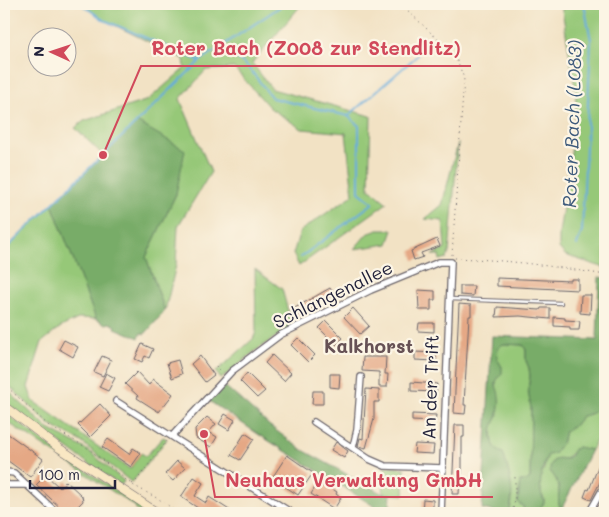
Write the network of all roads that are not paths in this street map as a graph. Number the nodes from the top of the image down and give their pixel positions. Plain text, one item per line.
1 (452, 260) joint
2 (450, 299) junction
3 (561, 303) dead end
4 (361, 377) dead end
5 (116, 400) dead end
6 (4, 406) edge
7 (314, 422) dead end
8 (173, 436) junction
9 (353, 447) junction
10 (443, 468) junction
11 (4, 476) edge
12 (4, 480) edge
13 (27, 485) junction
14 (605, 485) edge
15 (57, 513) edge
16 (158, 513) edge
17 (292, 513) edge
18 (441, 513) edge
19 (589, 513) edge

1 - 2 street, An der Trift
1 - 8 street, Schlangenallee
2 - 3 lane
2 - 10 street, An der Trift
4 - 9 street
5 - 8 street
6 - 16 main road
7 - 9 street
8 - 17 street
9 - 10 street
10 - 18 street, An der Trift
11 - 13 street
12 - 13 street
13 - 15 street
14 - 19 street

